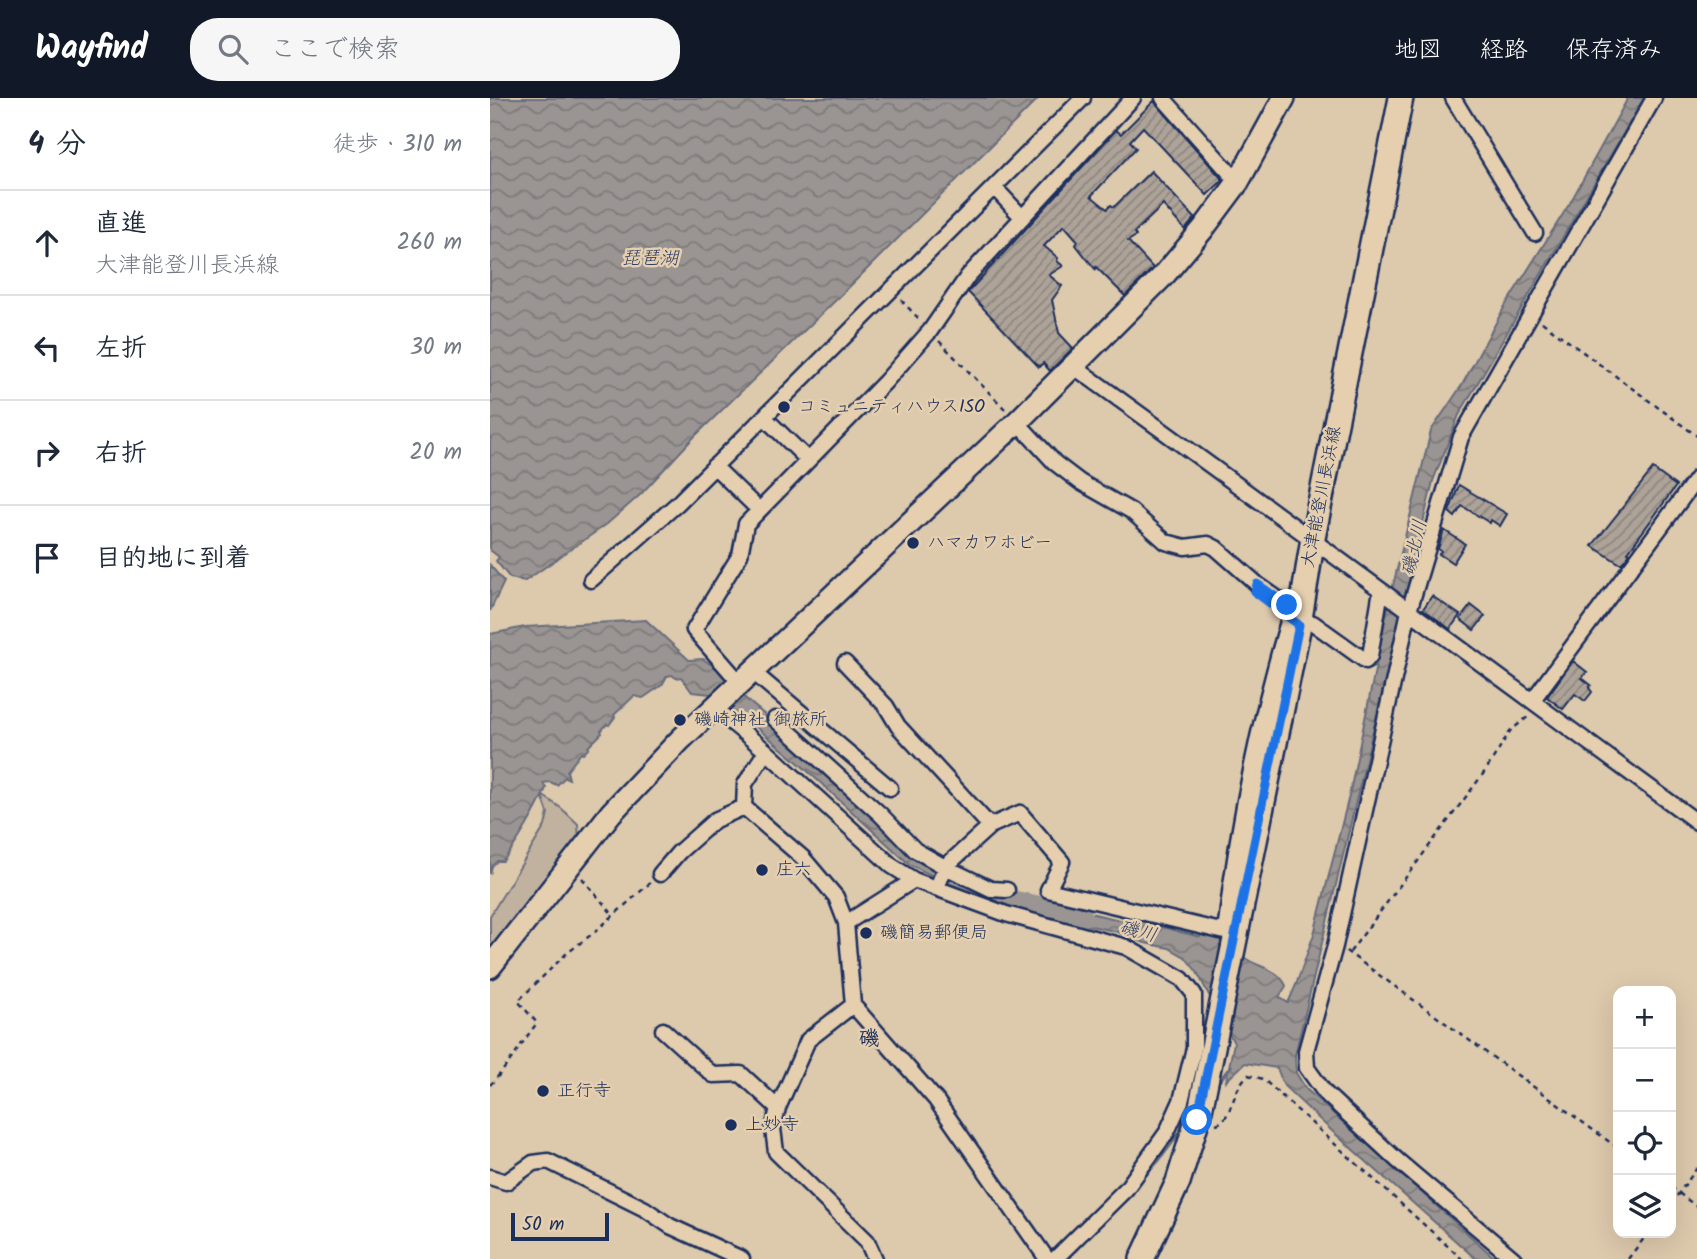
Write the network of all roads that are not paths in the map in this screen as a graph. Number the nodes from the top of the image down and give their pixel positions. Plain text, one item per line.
1 (1083, 98) edge
2 (1133, 98) edge
3 (1163, 98) edge
4 (1284, 98) edge
5 (1401, 98) edge
6 (1453, 98) edge
7 (1654, 98) edge
8 (1238, 182) junction
9 (994, 187) junction
10 (1021, 216) junction
11 (1535, 233) dead end
12 (1073, 366) junction
13 (764, 416) junction
14 (1017, 422) junction
15 (808, 460) junction
16 (714, 466) junction
17 (1697, 478) edge
18 (758, 509) junction
19 (1314, 538) junction
20 (591, 580) dead end
21 (1383, 591) junction
22 (1406, 609) junction
23 (1297, 618) junction
24 (845, 663) dead end
25 (743, 682) junction
26 (1536, 704) junction
27 (714, 708) junction
28 (775, 719) dead end
29 (766, 751) junction
30 (890, 788) dead end
31 (744, 807) junction
32 (1697, 822) edge
33 (990, 826) junction
34 (660, 874) road end
35 (941, 878) junction
36 (914, 880) junction
37 (1007, 890) dead end
38 (846, 923) junction
39 (490, 967) edge
40 (853, 1005) junction
41 (663, 1030) dead end
42 (1203, 1050) junction
43 (778, 1108) junction
44 (490, 1177) edge
45 (742, 1259) edge
46 (875, 1259) edge
47 (1046, 1259) edge
48 (1055, 1259) edge
49 (1142, 1259) edge
50 (1514, 1259) edge

1 - 9 street
2 - 10 street
3 - 8 street
4 - 8 street
5 - 19 main road, 大津能登川長浜線
6 - 11 street
7 - 22 street
8 - 12 street
9 - 10 street
9 - 13 street
10 - 15 street
12 - 14 street
12 - 19 street
13 - 15 street
13 - 16 street
14 - 23 street
14 - 25 street
15 - 18 street
16 - 18 street
16 - 20 street
17 - 26 street
18 - 25 street
19 - 21 street
19 - 23 main road, 大津能登川長浜線
21 - 22 street
21 - 23 street
22 - 26 street
22 - 50 street
23 - 33 street
23 - 42 main road, 大津能登川長浜線
24 - 33 street
25 - 27 street
25 - 30 street
26 - 32 street
27 - 29 street
27 - 39 street
28 - 35 street
29 - 31 street
29 - 36 street
31 - 34 street
31 - 38 street
33 - 35 street
35 - 36 street
35 - 37 street
35 - 42 street
36 - 38 street
38 - 40 street
40 - 43 street
40 - 47 street
41 - 43 street
42 - 48 street
42 - 49 main road, 大津能登川長浜線
43 - 46 street
44 - 45 street

